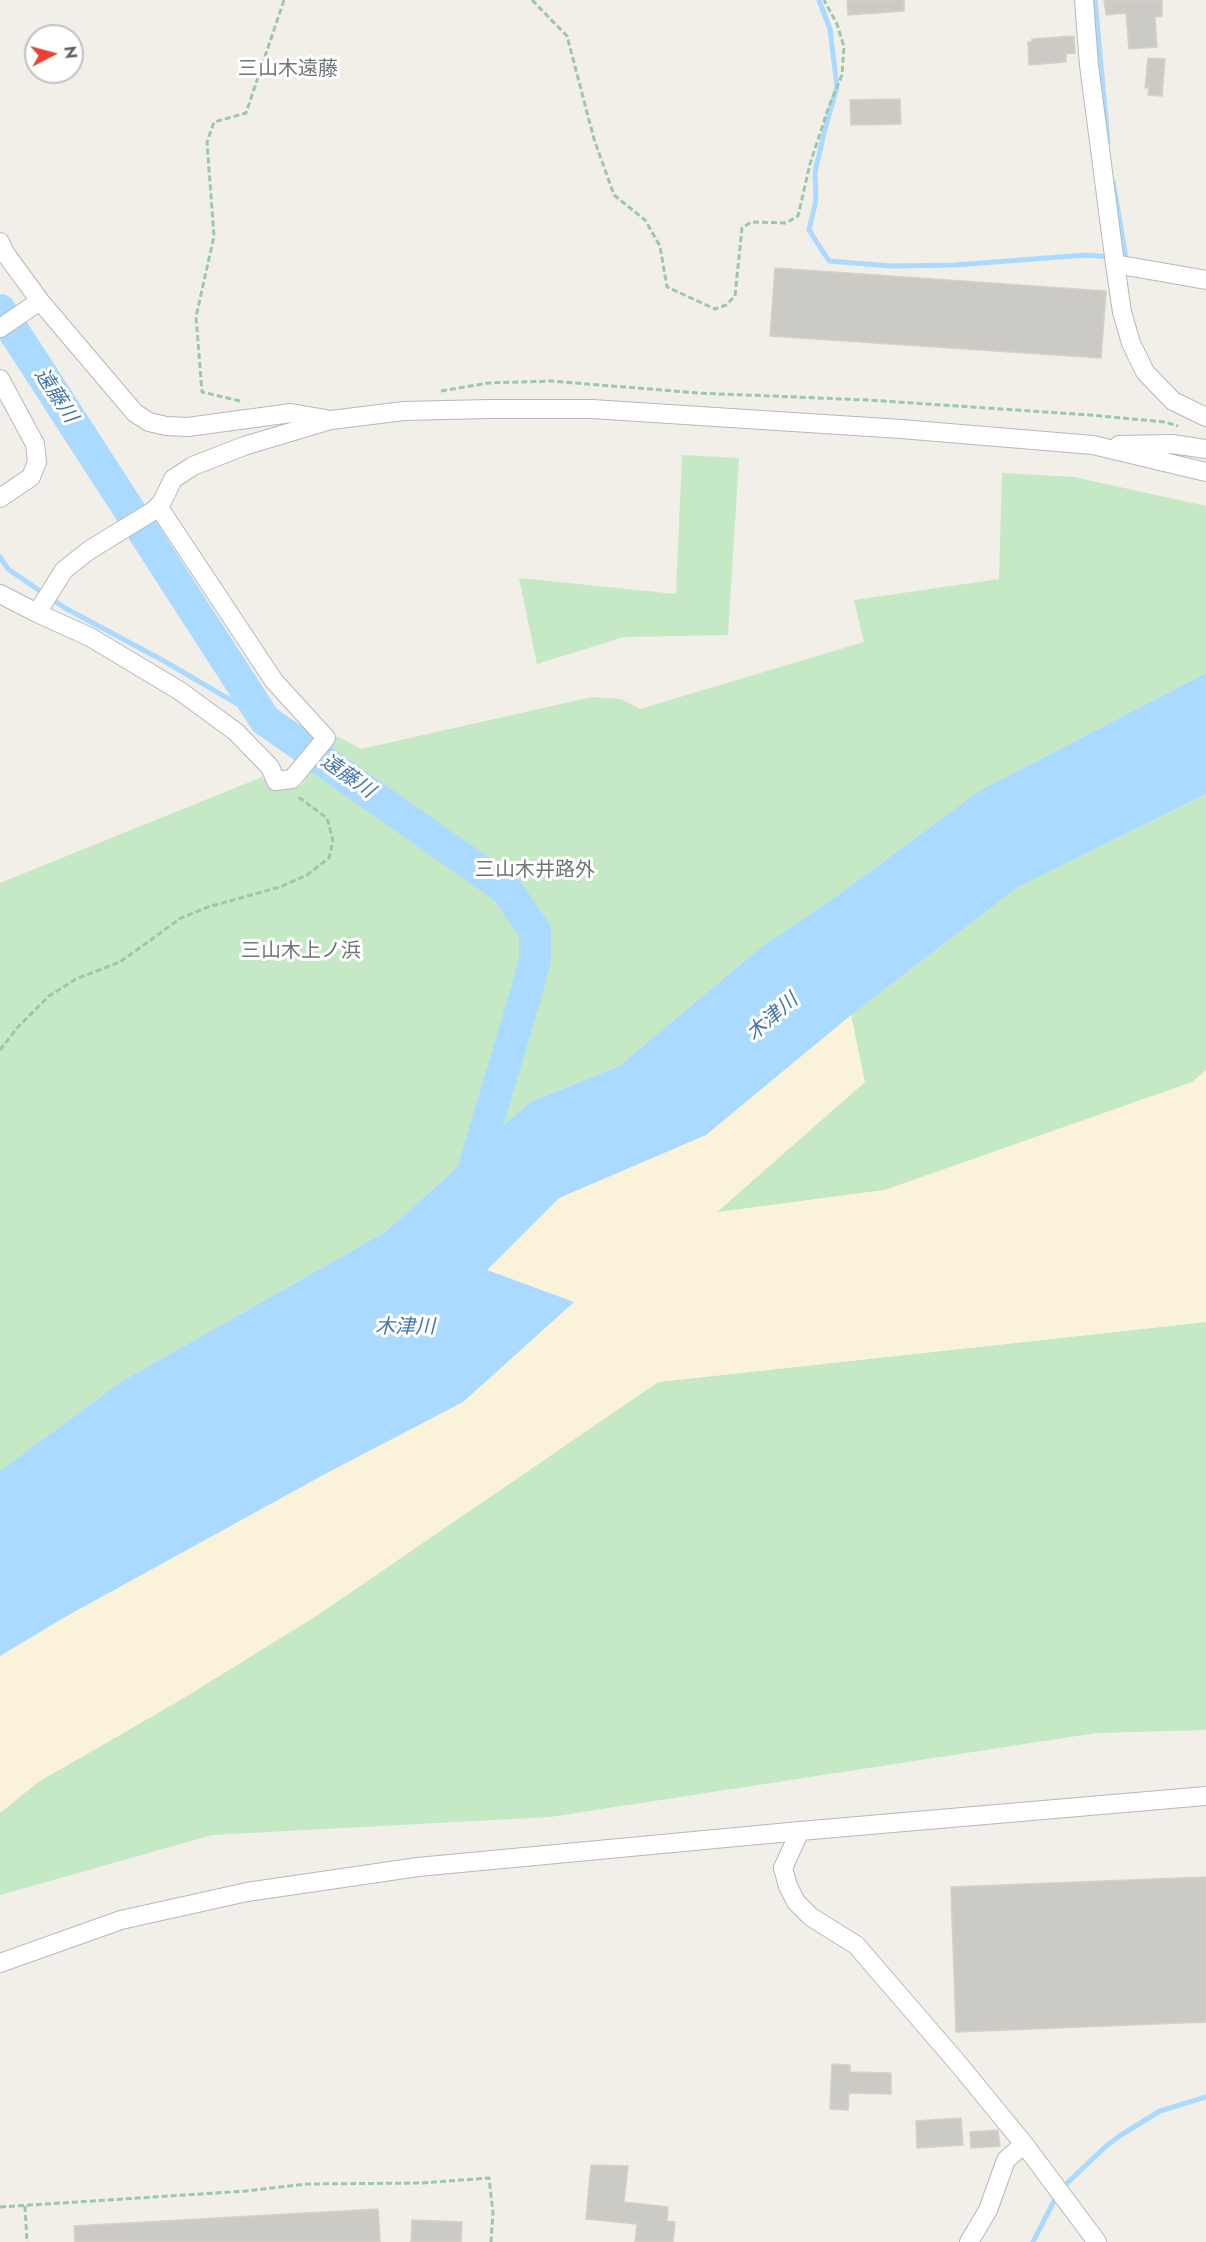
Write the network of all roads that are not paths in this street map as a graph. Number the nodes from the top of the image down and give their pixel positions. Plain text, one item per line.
1 (1084, 0) edge
2 (0, 242) edge
3 (1115, 264) junction
4 (1206, 280) edge
5 (35, 305) junction
6 (0, 328) edge
7 (0, 379) edge
8 (1206, 417) edge
9 (331, 420) junction
10 (1093, 445) junction
11 (1206, 449) edge
12 (1206, 472) edge
13 (0, 498) edge
14 (158, 506) junction
15 (0, 594) edge
16 (37, 613) junction
17 (1206, 1796) edge
18 (800, 1831) junction
19 (0, 1963) edge
20 (1024, 2144) junction
21 (1092, 2236) edge
22 (969, 2242) edge

1 - 3 street
2 - 5 street
3 - 4 street
3 - 8 street
5 - 6 street
5 - 9 street
7 - 13 street
9 - 10 street
9 - 14 street
10 - 11 street
10 - 12 street
14 - 16 street
14 - 16 street
15 - 16 street
17 - 18 street
18 - 19 street
18 - 20 street
20 - 21 street
20 - 22 street

